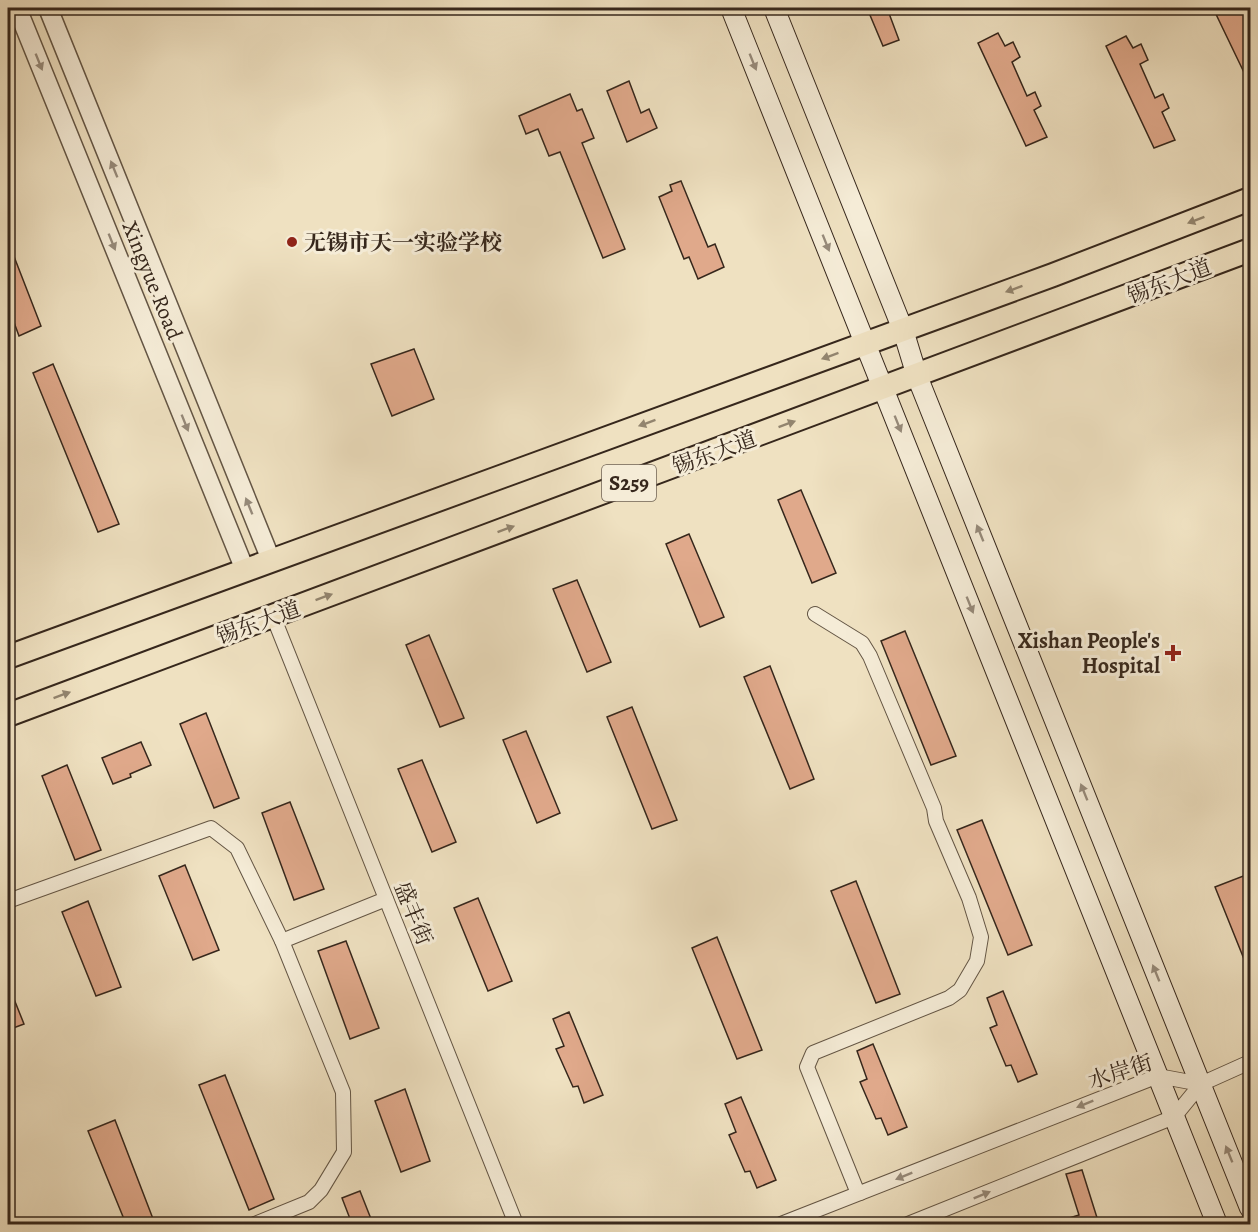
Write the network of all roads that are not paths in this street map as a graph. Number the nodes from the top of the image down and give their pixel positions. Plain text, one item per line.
1 (17, 8) edge
2 (48, 8) edge
3 (731, 8) edge
4 (774, 8) edge
5 (1251, 199) edge
6 (1251, 250) edge
7 (903, 330) junction
8 (866, 343) junction
9 (917, 376) junction
10 (883, 389) junction
11 (271, 560) junction
12 (245, 570) junction
13 (815, 614) dead end
14 (273, 616) junction
15 (8, 657) edge
16 (8, 716) edge
17 (386, 899) junction
18 (8, 901) edge
19 (282, 941) junction
20 (1251, 1062) edge
21 (1158, 1076) junction
22 (1201, 1084) junction
23 (1174, 1117) junction
24 (860, 1193) junction
25 (1251, 1208) edge
26 (255, 1224) edge
27 (516, 1224) edge
28 (781, 1224) edge
29 (908, 1224) edge
30 (1217, 1224) edge

1 -> 12 street, Xingyue Road
11 -> 2 street, Xingyue Road
3 -> 8 main road
4 - 7 main road
5 -> 7 main road, S259
6 - 9 main road, 锡东大道 / S259
7 - 8 main road, S259
7 - 9 main road
8 - 10 main road
8 -> 11 main road, S259
9 - 10 main road, 锡东大道 / S259
22 -> 9 main road
14 -> 10 main road, 锡东大道 / S259
10 -> 21 main road
11 - 12 main road, S259
12 - 15 main road, S259
13 - 24 street
16 -> 14 main road, 锡东大道 / S259
14 - 17 street, 盛丰街
17 - 19 street
17 - 27 street, 盛丰街
18 - 19 street
19 - 26 street
20 - 22 street
21 - 22 street, 水岸街
21 - 23 main road
21 -> 24 street, 水岸街
22 - 23 street
25 -> 22 main road
29 -> 23 street
23 - 30 main road
24 - 28 street, 水岸街

